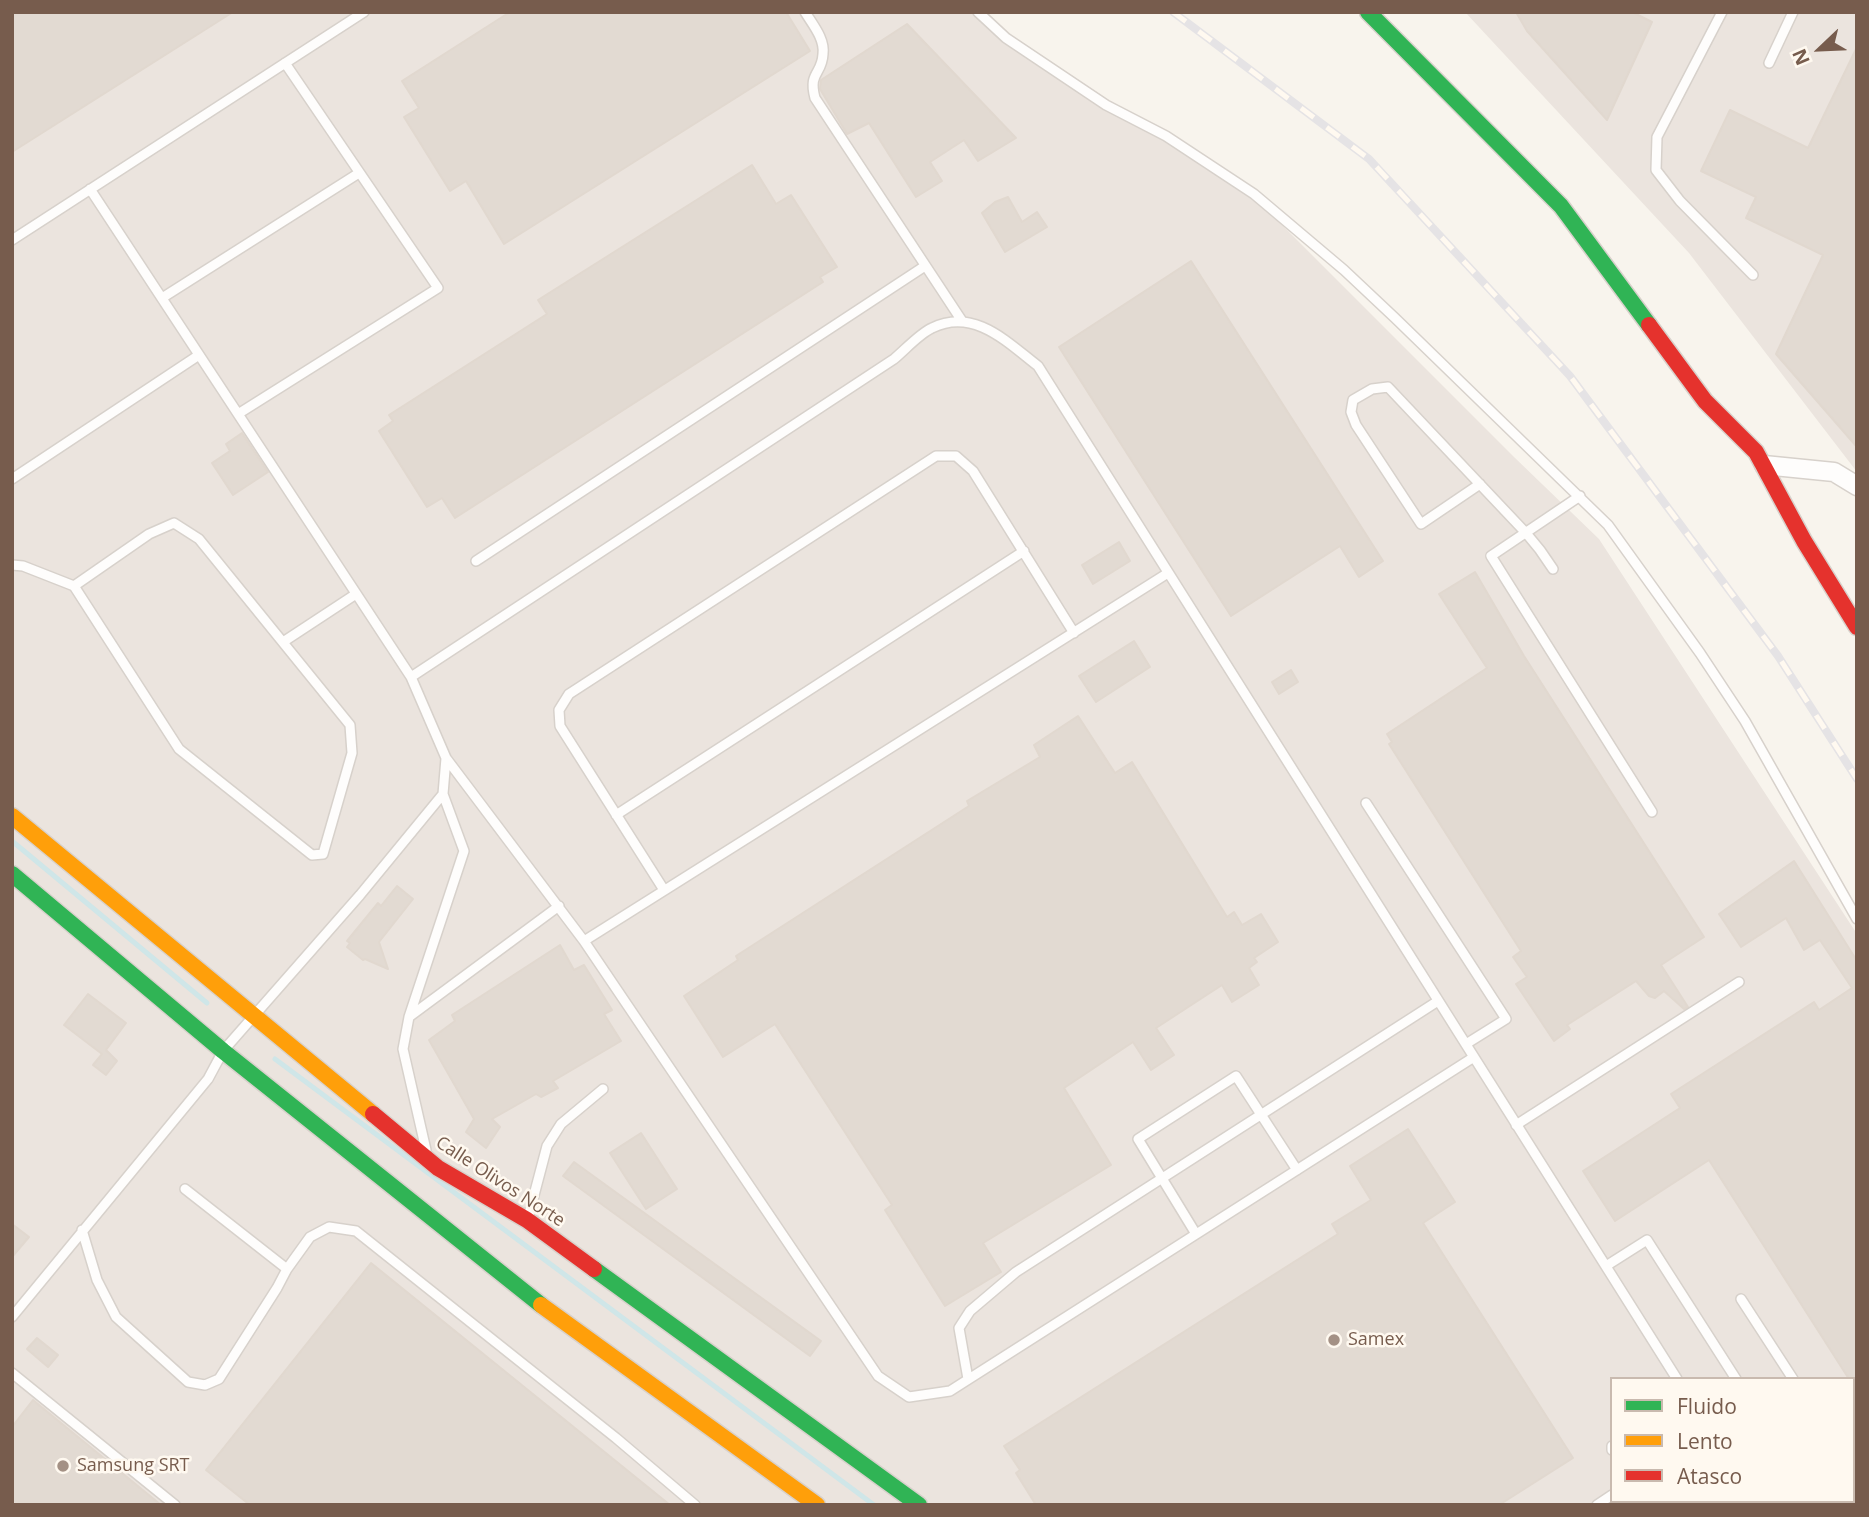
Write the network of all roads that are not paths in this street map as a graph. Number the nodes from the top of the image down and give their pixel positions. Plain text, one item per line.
1 (364, 12) edge
2 (805, 12) edge
3 (978, 12) edge
4 (1368, 12) edge
5 (1722, 12) edge
6 (1793, 12) edge
7 (1769, 63) dead end
8 (285, 64) junction
9 (359, 173) junction
10 (90, 189) junction
11 (12, 240) edge
12 (925, 266) junction
13 (1753, 275) dead end
14 (162, 298) junction
15 (962, 321) junction
16 (200, 355) junction
17 (238, 414) junction
18 (1764, 465) junction
19 (12, 479) edge
20 (1480, 484) junction
21 (1857, 486) edge
22 (1580, 496) junction
23 (1526, 533) junction
24 (1024, 551) junction
25 (476, 561) dead end
26 (12, 565) edge
27 (1553, 569) dead end
28 (1168, 573) junction
29 (74, 586) junction
30 (356, 594) junction
31 (1857, 627) edge
32 (1074, 633) junction
33 (283, 642) junction
34 (411, 677) junction
35 (446, 758) junction
36 (443, 794) junction
37 (1366, 803) dead end
38 (1652, 812) dead end
39 (616, 815) junction
40 (12, 816) edge
41 (12, 874) edge
42 (664, 890) junction
43 (559, 906) junction
44 (1857, 919) edge
45 (584, 941) junction
46 (1740, 982) dead end
47 (1438, 1001) junction
48 (254, 1017) junction
49 (409, 1017) junction
50 (1466, 1044) junction
51 (223, 1051) junction
52 (1474, 1057) junction
53 (603, 1088) dead end
54 (1261, 1115) junction
55 (1517, 1125) junction
56 (428, 1158) junction
57 (1297, 1170) junction
58 (1162, 1179) junction
59 (185, 1189) dead end
60 (527, 1220) junction
61 (82, 1230) junction
62 (1196, 1234) junction
63 (1606, 1266) junction
64 (286, 1269) junction
65 (1741, 1299) dead end
66 (12, 1317) edge
67 (12, 1373) edge
68 (1676, 1377) edge
69 (1735, 1377) edge
70 (1792, 1377) edge
71 (968, 1379) junction
72 (175, 1505) edge
73 (695, 1505) edge
74 (817, 1505) edge
75 (919, 1505) edge

1 - 8 lane
2 - 12 lane
3 - 22 lane
4 - 18 main road
5 - 13 lane
6 - 7 lane
8 - 9 lane
8 - 10 lane
9 - 14 lane
9 - 17 lane
10 - 11 lane
10 - 14 lane
12 - 15 lane
12 - 25 lane
14 - 16 lane
15 - 28 lane
15 - 34 lane
16 - 17 lane
16 - 19 lane
17 - 30 lane
18 - 21 street
18 - 31 main road
20 - 20 lane
20 - 23 lane
22 - 23 lane
22 - 44 lane
23 - 27 lane
23 - 38 lane
24 - 32 lane
24 - 39 lane
24 - 39 lane
26 - 29 lane
28 - 32 lane
28 - 47 lane
29 - 33 lane
29 - 33 lane
30 - 33 lane
30 - 34 lane
32 - 42 lane
34 - 35 lane
35 - 36 lane
35 - 43 lane
36 - 48 lane
36 - 49 lane
37 - 50 lane
39 - 42 lane
40 - 48 main road, Calle Olivos Norte
41 - 51 main road
42 - 45 lane
43 - 45 lane
43 - 49 lane
45 - 71 lane
46 - 55 lane
47 - 50 lane
47 - 54 lane
48 - 51 lane
48 - 56 main road, Calle Olivos Norte
49 - 56 lane
50 - 52 lane
51 - 61 lane
51 - 74 main road
52 - 55 lane
52 - 57 lane
53 - 60 lane
54 - 57 lane
54 - 58 lane
54 - 58 lane
55 - 63 lane
56 - 60 main road, Calle Olivos Norte
57 - 62 lane
58 - 62 lane
58 - 71 lane
59 - 64 lane
60 - 75 main road, Calle Olivos Norte
61 - 64 lane
61 - 66 lane
62 - 71 lane
63 - 68 lane
63 - 69 lane
64 - 73 lane
65 - 70 lane
67 - 72 lane

